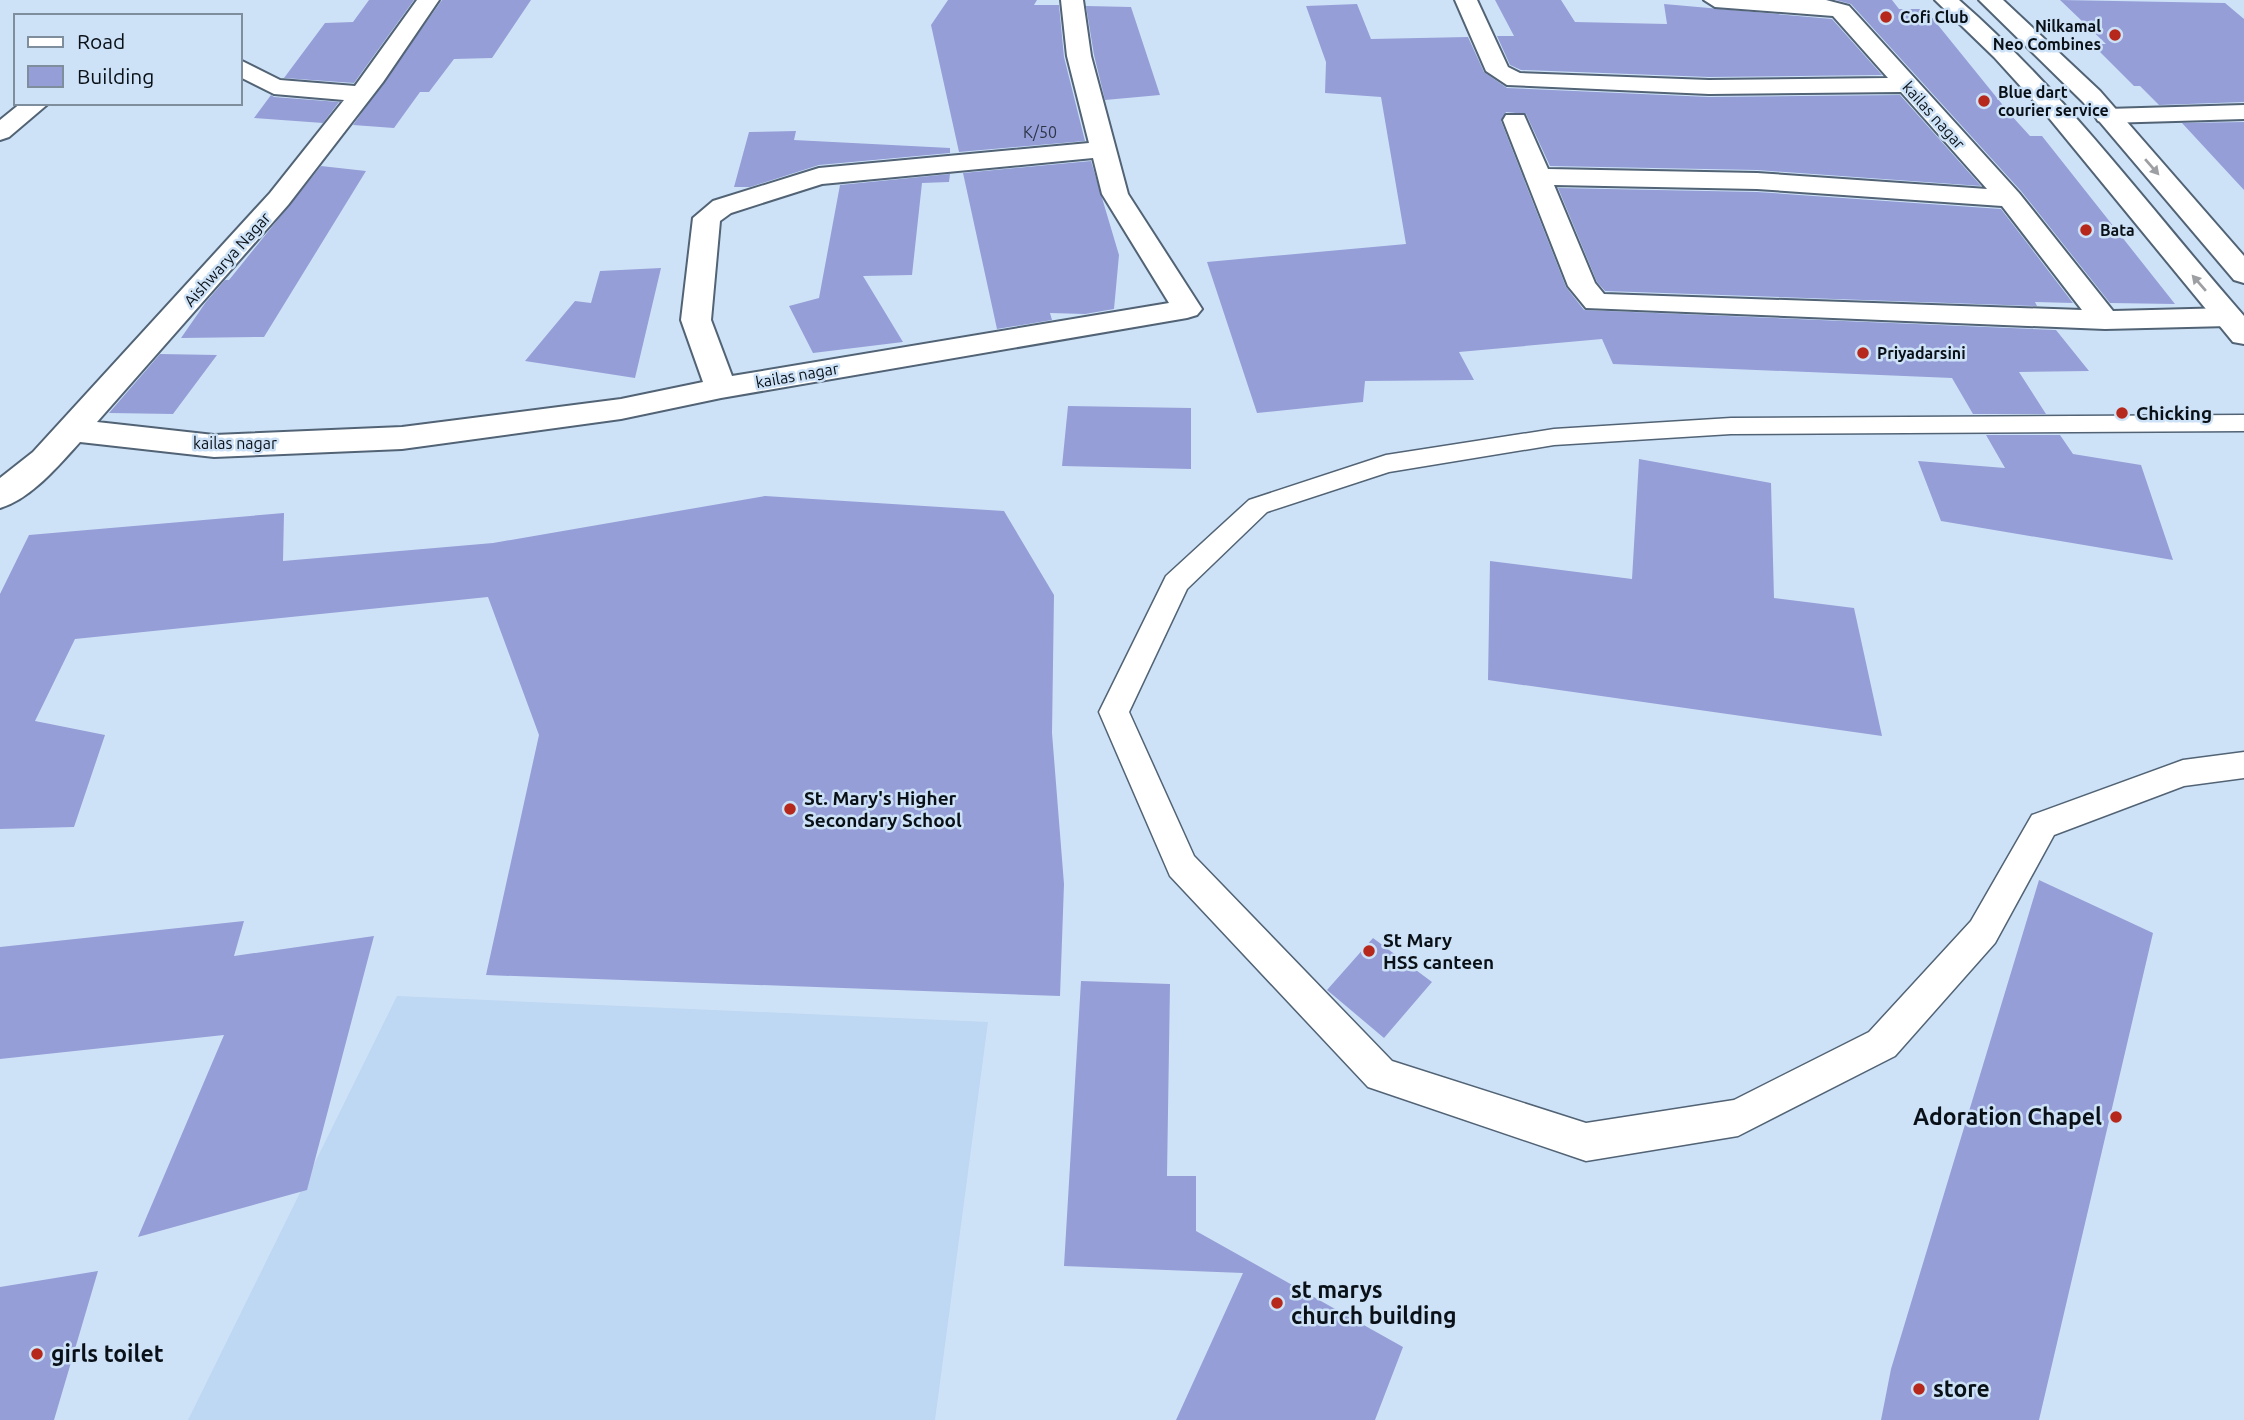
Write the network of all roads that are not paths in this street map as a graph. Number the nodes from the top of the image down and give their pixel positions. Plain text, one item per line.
1 (428, 0) edge
2 (1072, 0) edge
3 (1466, 0) edge
4 (1715, 0) edge
5 (1947, 0) edge
6 (1996, 0) edge
7 (242, 67) edge
8 (1906, 85) junction
9 (361, 94) junction
10 (34, 105) edge
11 (2244, 112) edge
12 (2107, 116) junction
13 (1515, 120) dead end
14 (0, 132) edge
15 (1101, 150) junction
16 (1540, 177) junction
17 (2010, 199) junction
18 (2244, 274) edge
19 (2105, 320) junction
20 (2237, 326) edge
21 (721, 388) junction
22 (2244, 423) edge
23 (72, 430) junction
24 (0, 496) edge
25 (2244, 765) edge

1 - 9 street, Aishwarya Nagar
2 - 15 street, kailas nagar
3 - 8 street
4 - 8 street, kailas nagar
20 -> 5 street
6 - 12 street
7 - 9 street
8 - 17 street, kailas nagar
9 - 23 street, Aishwarya Nagar
10 - 14 street
11 - 12 street
12 -> 18 street
13 - 16 street
15 - 21 street
15 - 21 street, kailas nagar
16 - 17 street
16 - 19 street
17 - 19 street, kailas nagar
19 - 20 street
21 - 23 street, kailas nagar
22 - 25 lane
23 - 24 street, Aishwarya Nagar

